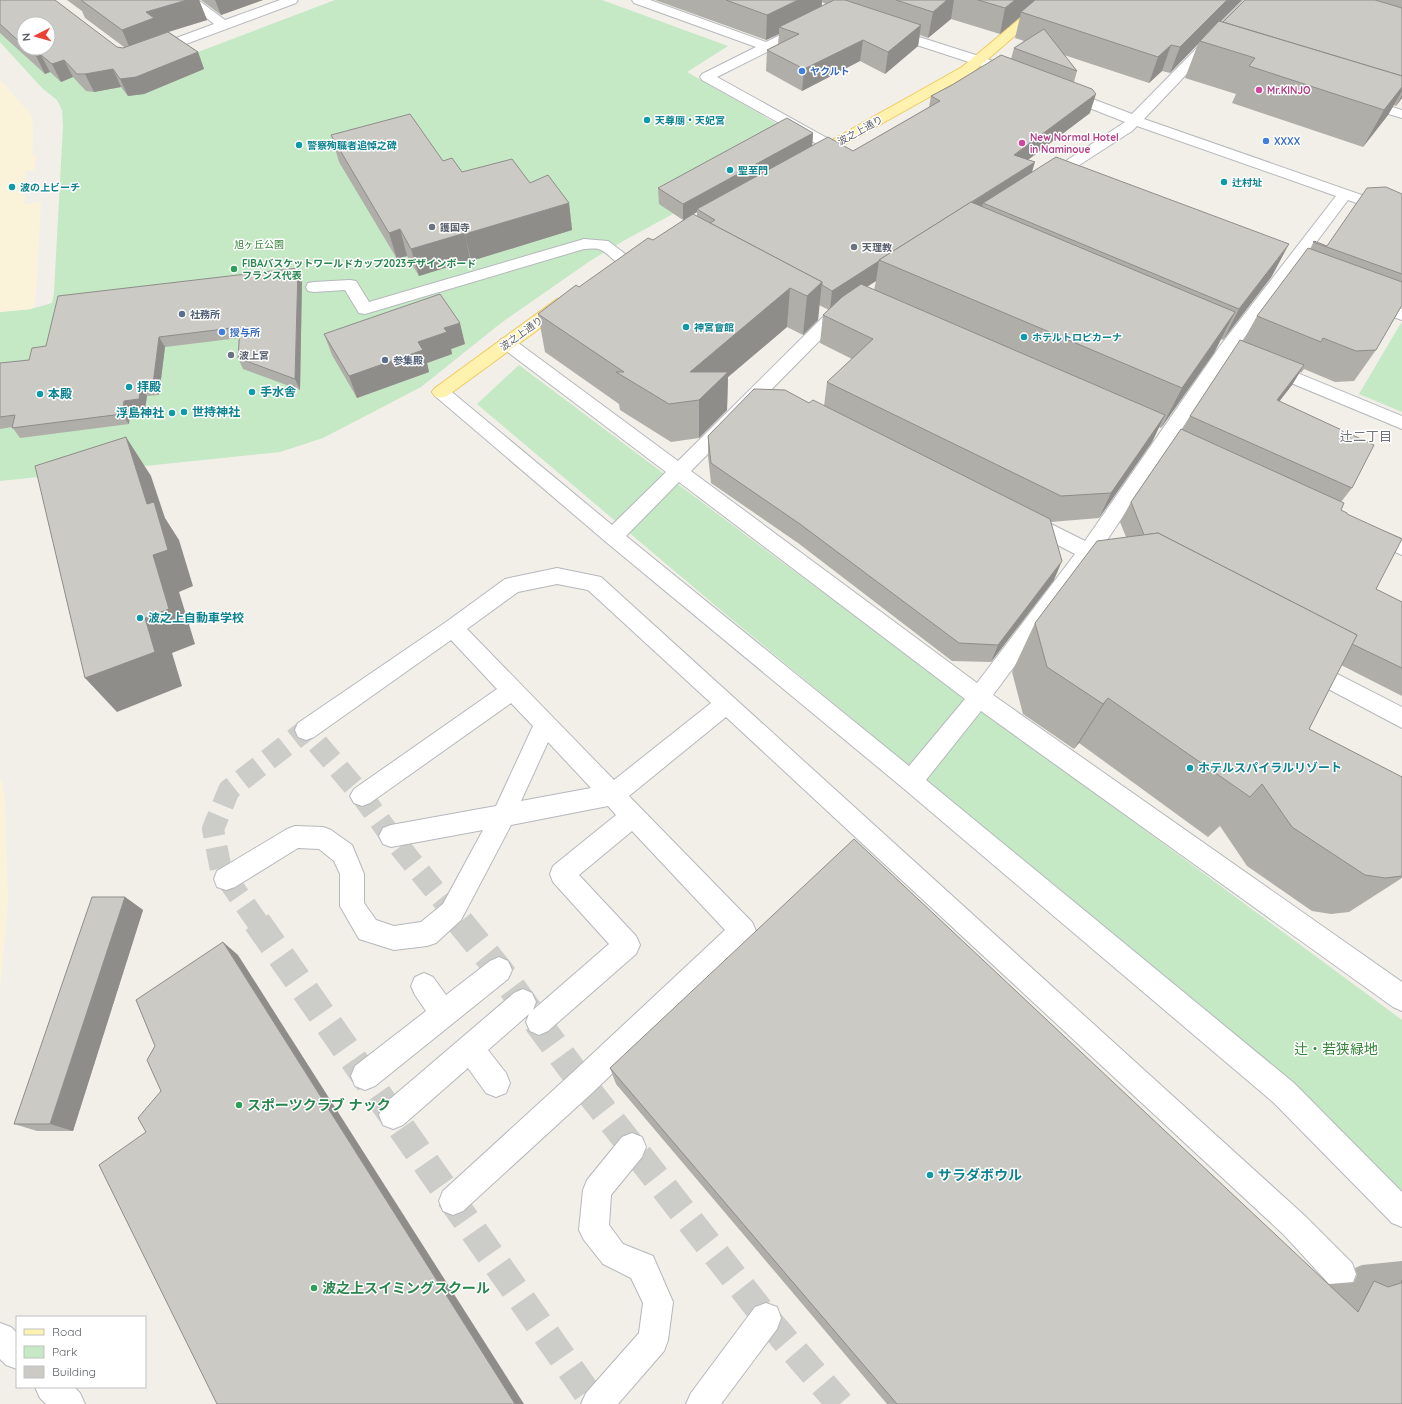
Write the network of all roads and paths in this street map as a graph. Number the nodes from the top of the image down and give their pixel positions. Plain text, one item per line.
1 (190, 0) edge
2 (292, 0) edge
3 (638, 0) edge
4 (850, 0) edge
5 (1050, 0) edge
6 (1251, 0) edge
7 (819, 7) edge
8 (833, 12) junction
9 (848, 17) edge
10 (224, 26) junction
11 (877, 27) edge
12 (766, 47) junction
13 (1202, 51) junction
14 (144, 54) edge
15 (1217, 56) edge
16 (980, 61) junction
17 (1026, 79) edge
18 (1055, 90) edge
19 (1350, 98) edge
20 (1402, 114) edge
21 (1134, 120) junction
22 (832, 146) junction
23 (798, 165) edge
24 (1033, 188) edge
25 (1345, 194) junction
26 (1402, 214) edge
27 (626, 262) edge
28 (314, 287) dead end
29 (1352, 296) edge
30 (572, 297) edge
31 (856, 303) edge
32 (1402, 315) edge
33 (507, 343) junction
34 (1234, 353) junction
35 (441, 392) joint
36 (1402, 423) edge
37 (679, 472) junction
38 (1010, 512) edge
39 (1352, 524) edge
40 (613, 537) junction
41 (1402, 547) edge
42 (1088, 552) junction
43 (1116, 566) edge
44 (453, 628) junction
45 (1290, 659) edge
46 (512, 690) junction
47 (979, 697) junction
48 (726, 704) junction
49 (1402, 718) edge
50 (545, 724) junction
51 (306, 730) dead end
52 (911, 781) junction
53 (613, 795) junction
54 (362, 796) dead end
55 (504, 814) junction
56 (633, 816) junction
57 (391, 836) dead end
58 (226, 879) dead end
59 (499, 970) dead end
60 (424, 986) dead end
61 (1402, 998) edge
62 (443, 1014) junction
63 (470, 1049) junction
64 (365, 1076) dead end
65 (496, 1083) dead end
66 (393, 1115) dead end
67 (632, 1147) dead end
68 (453, 1201) dead end
69 (1402, 1213) edge
70 (1342, 1274) dead end
71 (766, 1318) dead end
72 (0, 1338) edge
73 (16, 1353) edge
74 (52, 1388) edge
75 (68, 1404) edge
76 (597, 1404) edge
77 (702, 1404) edge

1 - 10 street
2 - 10 street
3 - 12 street
4 - 8 street
5 - 16 main road, 波之上通り
6 - 13 street
7 - 8 street
8 - 9 street
8 - 12 street
10 - 14 street
11 - 16 street
12 - 22 street
13 - 15 street
13 - 21 street
16 - 17 street
16 - 22 main road, 波之上通り
18 - 21 street
19 - 20 street
21 - 24 street
21 - 25 street
22 - 23 main road, 波之上通り
25 - 26 street
25 - 34 street
27 - 28 street
29 - 32 street
30 - 33 main road, 波之上通り
31 - 37 street
33 - 35 main road, 波之上通り
33 - 37 street
34 - 36 street
34 - 42 street
35 - 40 street
37 - 40 street
37 - 47 street
38 - 42 street
39 - 41 street
40 - 52 street
42 - 43 street
42 - 47 street
44 - 46 street
44 - 48 street
44 - 51 street
45 - 49 street
46 - 50 street
46 - 54 street
47 - 52 street
47 - 61 street
48 - 53 street
48 - 70 street
50 - 53 street
50 - 55 street
52 - 69 street
53 - 55 street
53 - 56 street
55 - 57 street
55 - 58 street
56 - 63 street
56 - 68 street
59 - 62 street
60 - 62 street
62 - 64 street
63 - 65 street
63 - 66 street
67 - 76 street
71 - 77 street
72 - 73 street
74 - 75 street

